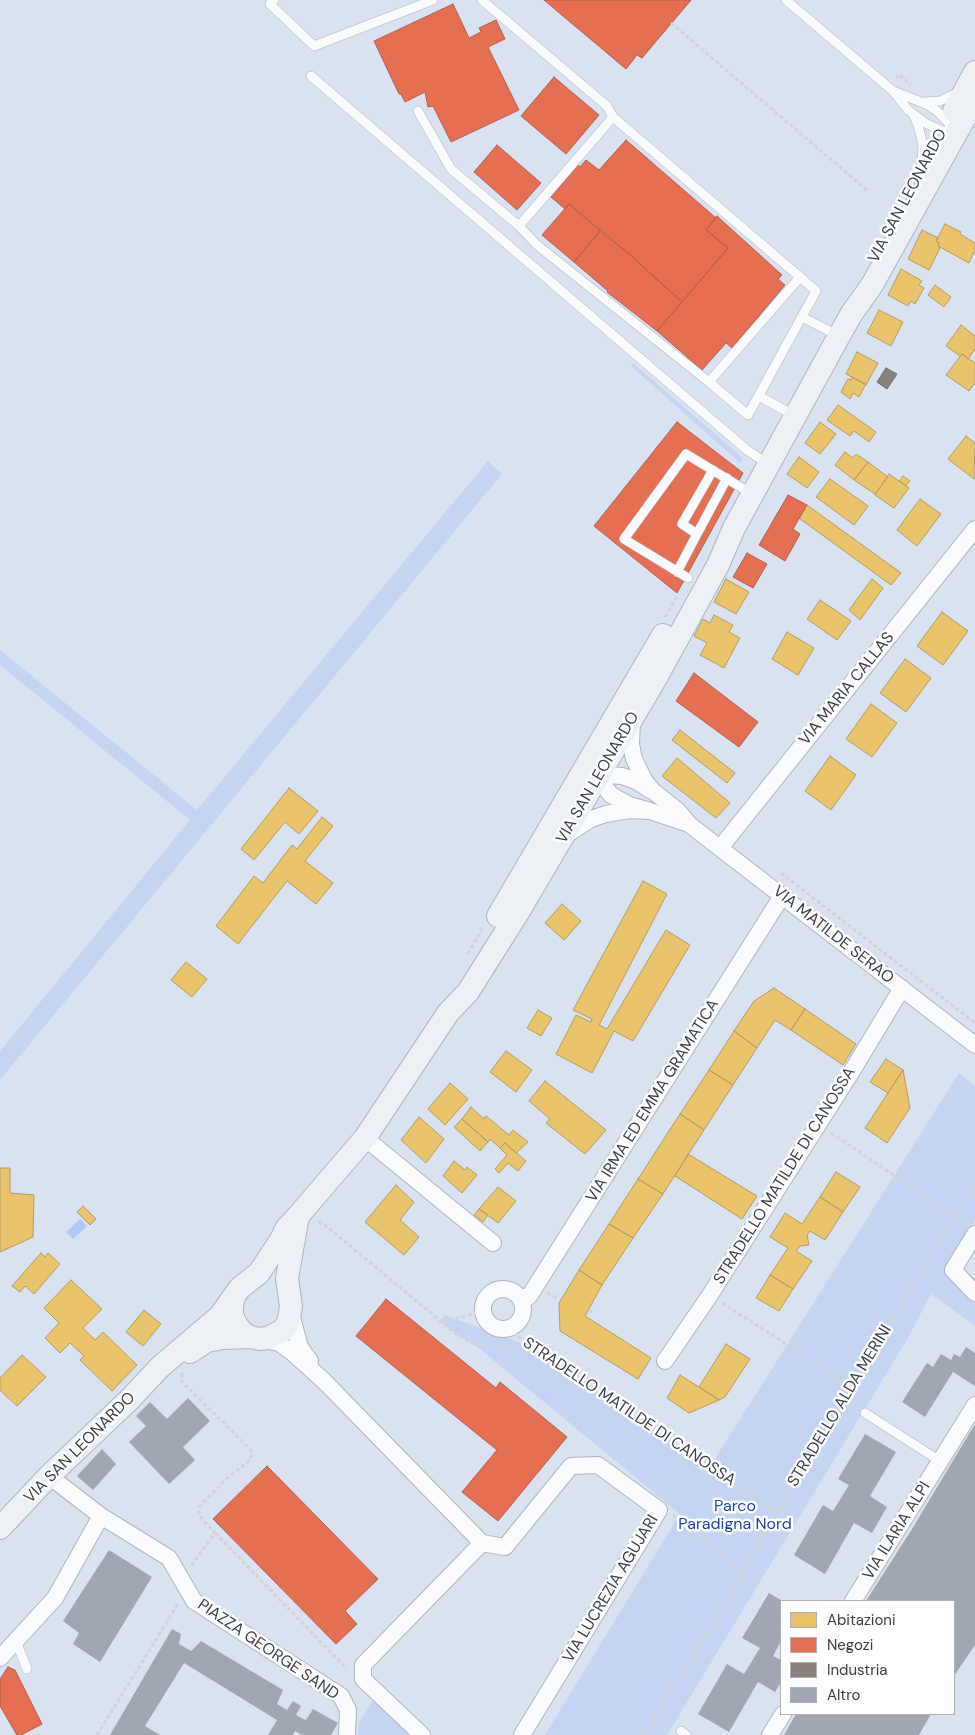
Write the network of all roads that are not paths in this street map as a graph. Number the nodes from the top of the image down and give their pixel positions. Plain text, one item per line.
1 (274, 0) edge
2 (433, 0) edge
3 (475, 0) edge
4 (786, 0) edge
5 (484, 1) edge
6 (974, 74) edge
7 (311, 76) dead end
8 (891, 89) junction
9 (975, 99) edge
10 (918, 100) junction
11 (418, 111) dead end
12 (911, 112) junction
13 (613, 117) junction
14 (951, 130) junction
15 (916, 178) junction
16 (519, 226) junction
17 (800, 277) junction
18 (802, 317) junction
19 (843, 329) junction
20 (710, 382) junction
21 (759, 396) junction
22 (795, 416) junction
23 (769, 464) junction
24 (713, 470) junction
25 (727, 478) junction
26 (752, 495) junction
27 (734, 528) junction
28 (975, 529) edge
29 (697, 534) junction
30 (677, 572) junction
31 (688, 578) road end
32 (649, 658) junction
33 (635, 715) junction
34 (598, 777) junction
35 (657, 795) junction
36 (650, 811) junction
37 (690, 825) junction
38 (560, 843) junction
39 (720, 848) junction
40 (536, 851) junction
41 (782, 896) junction
42 (902, 988) junction
43 (446, 1017) junction
44 (975, 1045) edge
45 (365, 1138) junction
46 (298, 1216) junction
47 (972, 1229) edge
48 (493, 1243) dead end
49 (241, 1289) junction
50 (975, 1293) edge
51 (519, 1296) junction
52 (290, 1307) junction
53 (255, 1338) junction
54 (665, 1361) dead end
55 (160, 1367) junction
56 (324, 1381) junction
57 (975, 1405) edge
58 (865, 1413) dead end
59 (940, 1461) junction
60 (49, 1476) junction
61 (101, 1516) junction
62 (0, 1528) edge
63 (482, 1543) junction
64 (854, 1600) edge
65 (7, 1648) edge
66 (27, 1668) dead end
67 (782, 1715) edge
68 (348, 1735) edge
69 (422, 1735) edge
70 (522, 1735) edge
71 (770, 1735) edge

1 - 2 lane
3 - 5 lane
4 - 8 lane
5 - 13 lane
6 - 10 lane
6 - 14 main road, VIA SAN LEONARDO
7 - 23 lane
8 - 10 lane
8 - 12 lane
9 - 14 main road, VIA SAN LEONARDO
10 - 14 lane
11 - 16 lane
12 - 14 lane
12 - 15 lane
13 - 16 lane
13 - 17 lane
14 - 15 main road, VIA SAN LEONARDO
14 - 19 main road, VIA SAN LEONARDO
15 - 19 main road, VIA SAN LEONARDO
16 - 20 lane
17 - 18 lane
17 - 20 lane
18 - 19 lane
18 - 21 lane
19 - 22 main road, VIA SAN LEONARDO
20 - 21 lane
21 - 22 lane
22 - 23 main road, VIA SAN LEONARDO
23 - 26 main road, VIA SAN LEONARDO
24 - 25 lane
24 - 29 lane
24 - 30 lane
25 - 26 lane
25 - 29 lane
26 - 27 main road, VIA SAN LEONARDO
27 - 32 main road, VIA SAN LEONARDO
27 - 33 main road, VIA SAN LEONARDO
28 - 39 street, VIA MARIA CALLAS
29 - 30 lane
30 - 31 lane
32 - 34 street
32 - 40 main road, VIA SAN LEONARDO
33 - 34 main road, VIA SAN LEONARDO
33 - 35 street, VIA MATILDE SERAO
34 - 35 street, VIA MATILDE SERAO
34 - 36 street, VIA MATILDE SERAO
34 - 38 main road, VIA SAN LEONARDO
34 - 40 street
35 - 37 street, VIA MATILDE SERAO
36 - 37 street, VIA MATILDE SERAO
36 - 38 street, VIA MATILDE SERAO
37 - 39 street, VIA MATILDE SERAO
38 - 43 main road, VIA SAN LEONARDO
39 - 41 street, VIA MATILDE SERAO
40 - 43 main road, VIA SAN LEONARDO
41 - 42 street, VIA MATILDE SERAO
41 - 51 street, VIA IRMA ED EMMA GRAMATICA
42 - 44 street, VIA MATILDE SERAO
42 - 54 street, STRADELLO MATILDE DI CANOSSA
43 - 45 main road, VIA SAN LEONARDO
45 - 46 main road, VIA SAN LEONARDO
45 - 48 street
46 - 49 main road, VIA SAN LEONARDO
46 - 52 main road
47 - 50 street
49 - 52 main road
49 - 53 main road
49 - 55 main road, VIA SAN LEONARDO
51 - 51 street
52 - 53 main road
52 - 56 street
53 - 55 main road, VIA SAN LEONARDO
53 - 56 street
55 - 60 main road, VIA SAN LEONARDO
56 - 63 street
57 - 59 street, VIA ILARIA ALPI
58 - 59 lane
59 - 64 street, VIA ILARIA ALPI
60 - 61 street, PIAZZA GEORGE SAND
60 - 62 main road, VIA SAN LEONARDO
61 - 65 street
61 - 68 street, PIAZZA GEORGE SAND
63 - 69 street
63 - 70 street, VIA LUCREZIA AGUJARI
65 - 66 lane
67 - 71 street

